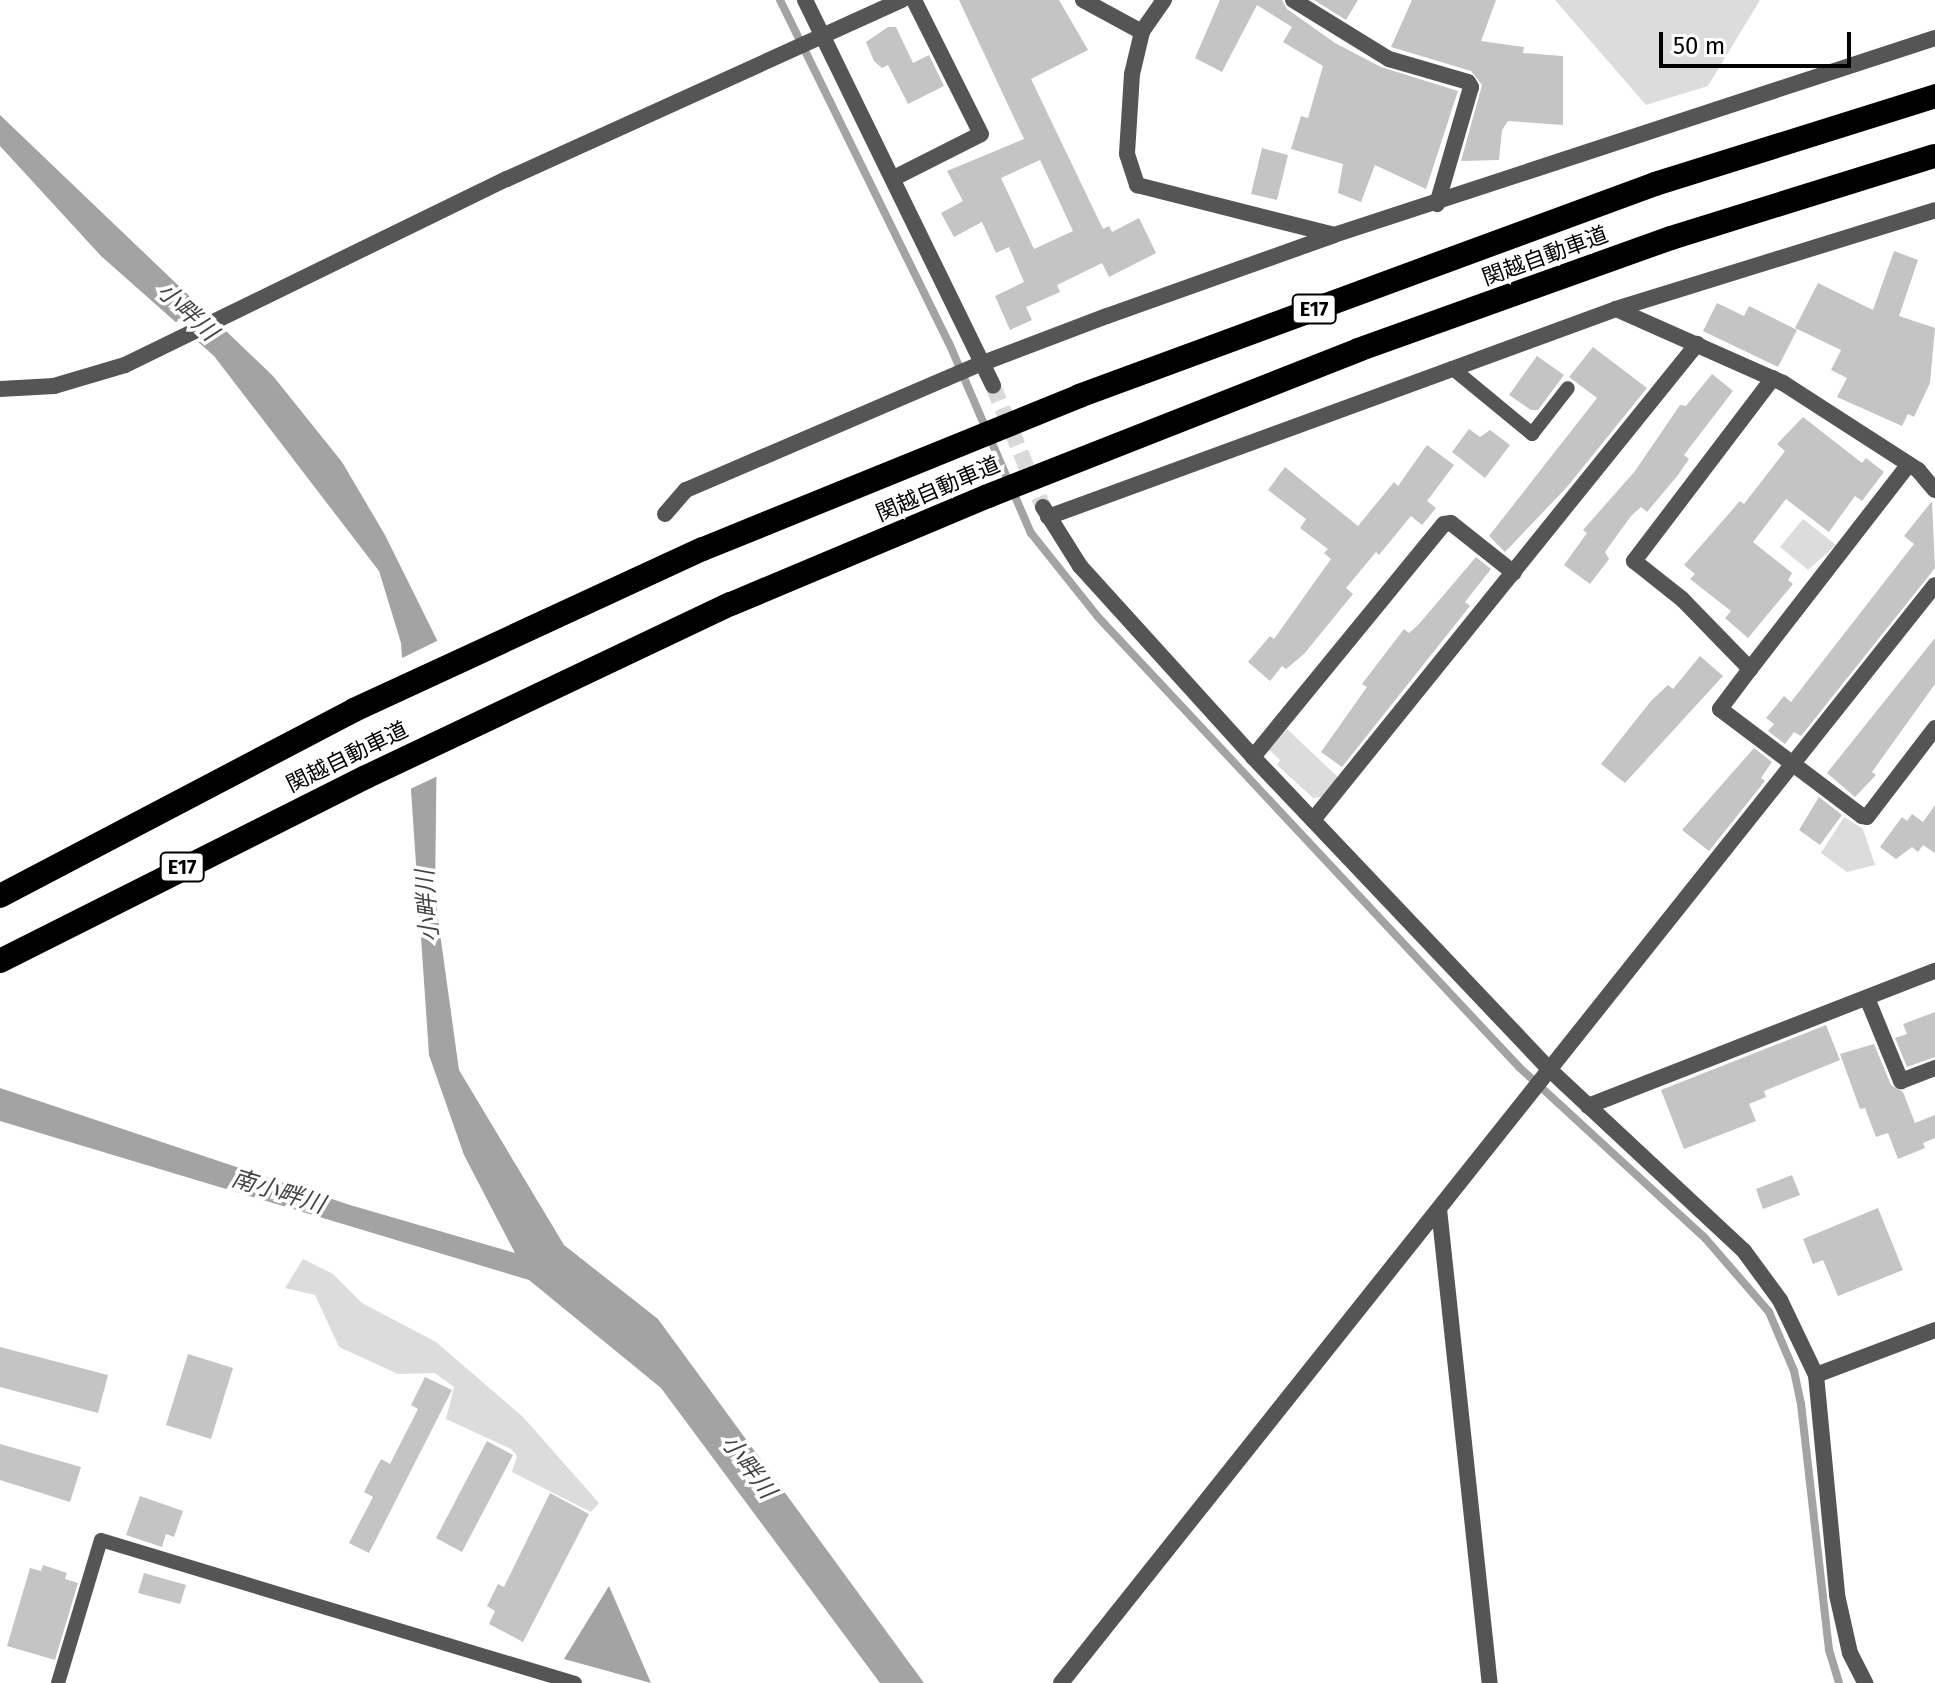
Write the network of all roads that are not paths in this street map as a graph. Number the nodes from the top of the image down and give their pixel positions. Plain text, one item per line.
1 (805, 0) edge
2 (903, 0) edge
3 (1083, 0) edge
4 (1164, 0) edge
5 (1293, 0) edge
6 (1142, 32) junction
7 (820, 36) junction
8 (1935, 38) edge
9 (1935, 96) edge
10 (1935, 156) edge
11 (894, 178) junction
12 (1437, 204) junction
13 (1935, 210) edge
14 (1334, 235) junction
15 (1616, 309) junction
16 (1697, 344) junction
17 (983, 363) junction
18 (1452, 368) junction
19 (1773, 378) junction
20 (993, 386) tunnel mouth
21 (1568, 388) dead end
22 (0, 389) edge
23 (1909, 464) junction
24 (1935, 490) edge
25 (665, 514) dead end
26 (1514, 573) junction
27 (1935, 585) edge
28 (1750, 669) junction
29 (1935, 728) edge
30 (1253, 757) junction
31 (1794, 764) junction
32 (1313, 820) junction
33 (0, 896) edge
34 (0, 961) edge
35 (1935, 971) edge
36 (1867, 998) junction
37 (1935, 1068) edge
38 (1550, 1070) junction
39 (1588, 1106) junction
40 (1439, 1209) junction
41 (1935, 1330) edge
42 (1816, 1375) junction
43 (58, 1683) edge
44 (575, 1683) edge
45 (1061, 1683) edge
46 (1490, 1683) edge
47 (1865, 1683) edge

1 - 7 street
2 - 7 street
2 - 11 street
3 - 6 street
4 - 6 street
5 - 12 street
6 - 14 street
7 - 11 street
7 - 22 street
8 - 12 street
9 - 33 highway, 関越自動車道 / E17
10 - 34 highway, 関越自動車道 / E17
11 - 17 street
12 - 14 street
13 - 15 street
14 - 17 street
15 - 16 street
15 - 18 street
16 - 19 street
16 - 26 street
17 - 20 street
17 - 25 street
18 - 21 lane
18 - 30 street
19 - 23 street
19 - 28 street
23 - 24 street
23 - 28 street
26 - 30 street
26 - 32 street
27 - 31 street
28 - 31 street
29 - 31 street
30 - 32 street
31 - 38 street
32 - 38 street
35 - 36 street
36 - 37 street
36 - 39 street
38 - 39 street
38 - 40 street
39 - 42 street
40 - 45 street
40 - 46 street
41 - 42 street
42 - 47 street
43 - 44 lane

